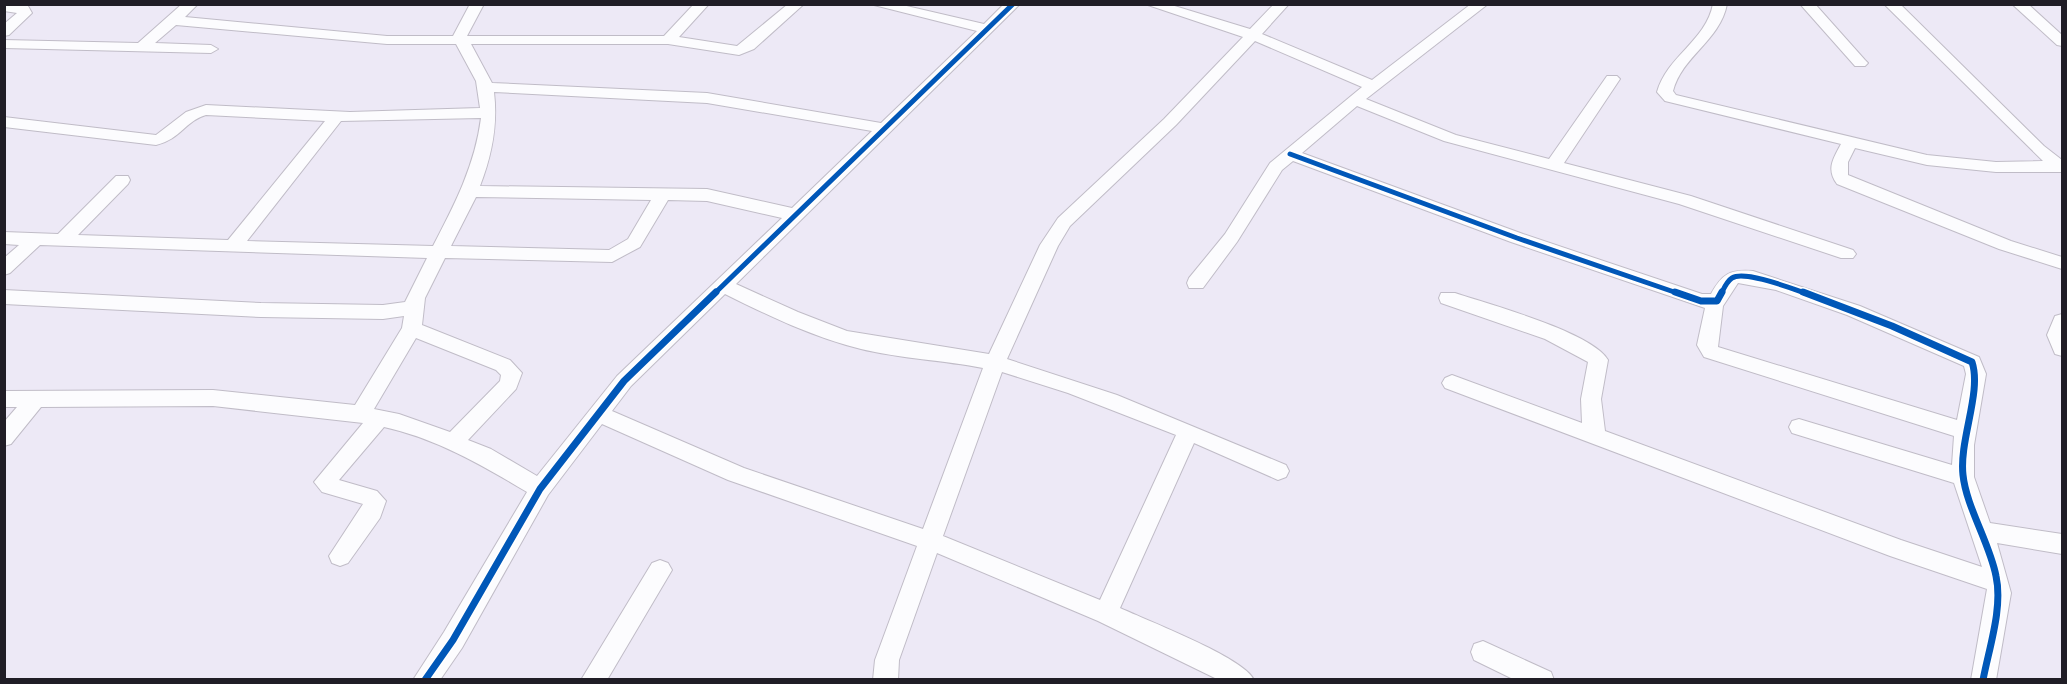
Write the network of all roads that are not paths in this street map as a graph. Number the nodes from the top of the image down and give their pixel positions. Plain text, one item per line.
1 (191, 4) edge
2 (477, 4) edge
3 (702, 4) edge
4 (796, 4) edge
5 (877, 4) edge
6 (1013, 4) edge
7 (1152, 4) edge
8 (1282, 4) edge
9 (1481, 4) edge
10 (1720, 4) edge
11 (1807, 4) edge
12 (1890, 4) edge
13 (2019, 4) edge
14 (4, 7) edge
15 (174, 20) junction
16 (988, 29) junction
17 (4, 32) edge
18 (1253, 35) junction
19 (460, 39) junction
20 (668, 40) junction
21 (2062, 42) edge
22 (4, 44) edge
23 (142, 47) junction
24 (211, 49) dead end
25 (1860, 63) dead end
26 (1612, 79) dead end
27 (1373, 86) junction
28 (486, 87) junction
29 (1355, 100) junction
30 (488, 113) junction
31 (336, 117) junction
32 (4, 122) edge
33 (885, 129) junction
34 (1850, 142) junction
35 (1290, 154) junction
36 (1553, 166) junction
37 (2062, 166) edge
38 (122, 180) dead end
39 (468, 191) junction
40 (664, 193) junction
41 (796, 215) junction
42 (4, 238) edge
43 (36, 239) junction
44 (63, 239) junction
45 (234, 246) junction
46 (439, 253) junction
47 (1847, 254) dead end
48 (2062, 263) edge
49 (4, 269) edge
50 (1196, 283) dead end
51 (723, 285) junction
52 (4, 297) edge
53 (1448, 298) dead end
54 (1714, 303) junction
55 (412, 319) junction
56 (2062, 321) edge
57 (2062, 349) edge
58 (995, 363) junction
59 (1452, 383) dead end
60 (4, 399) edge
61 (35, 399) junction
62 (597, 413) junction
63 (370, 416) junction
64 (1798, 427) dead end
65 (1966, 431) junction
66 (1188, 432) junction
67 (4, 438) edge
68 (1597, 438) junction
69 (453, 442) junction
70 (1278, 471) dead end
71 (1963, 477) junction
72 (540, 489) junction
73 (1980, 531) junction
74 (930, 541) junction
75 (2062, 544) edge
76 (340, 556) dead end
77 (660, 570) dead end
78 (1997, 582) junction
79 (1106, 613) junction
80 (1483, 652) dead end
81 (432, 678) edge
82 (593, 680) edge
83 (885, 680) edge
84 (1242, 680) edge
85 (1542, 680) edge
86 (1983, 680) edge

1 - 15 street
2 - 19 street
3 - 20 street
4 - 20 street
5 - 16 street
6 - 16 street
7 - 18 street
8 - 18 street
9 - 27 street
10 - 34 street
11 - 25 street
12 - 37 street
13 - 21 street
14 - 17 street
15 - 19 street
15 - 23 street
16 - 33 street
18 - 27 street
18 - 58 street
19 - 20 street
19 - 28 street
22 - 23 street
23 - 24 street
26 - 36 street
27 - 29 street
28 - 30 street
28 - 33 street
29 - 35 street
29 - 36 street
30 - 31 street
30 - 39 street
31 - 32 street
31 - 45 street
33 - 41 street
34 - 37 street
34 - 48 street
35 - 50 street
35 - 54 street
36 - 47 street
38 - 44 street
39 - 40 street
39 - 46 street
40 - 41 street
40 - 46 street
41 - 51 street
42 - 43 street
43 - 44 street
43 - 49 street
44 - 45 street
45 - 46 street
46 - 55 street
51 - 58 street
51 - 62 street
52 - 55 street
53 - 68 street
54 - 65 street
54 - 65 street
55 - 63 street
55 - 69 street
56 - 57 street
58 - 66 street
58 - 74 street
59 - 68 street
60 - 61 street
61 - 63 street
61 - 67 street
62 - 72 street
62 - 74 street
63 - 69 street
63 - 76 street
64 - 71 street
65 - 71 street
66 - 70 street
66 - 79 street
68 - 78 street
69 - 72 street
71 - 73 street
72 - 81 street
73 - 75 street
73 - 78 street
74 - 79 street
74 - 83 street
77 - 82 street
78 - 86 street
79 - 84 street
80 - 85 street

